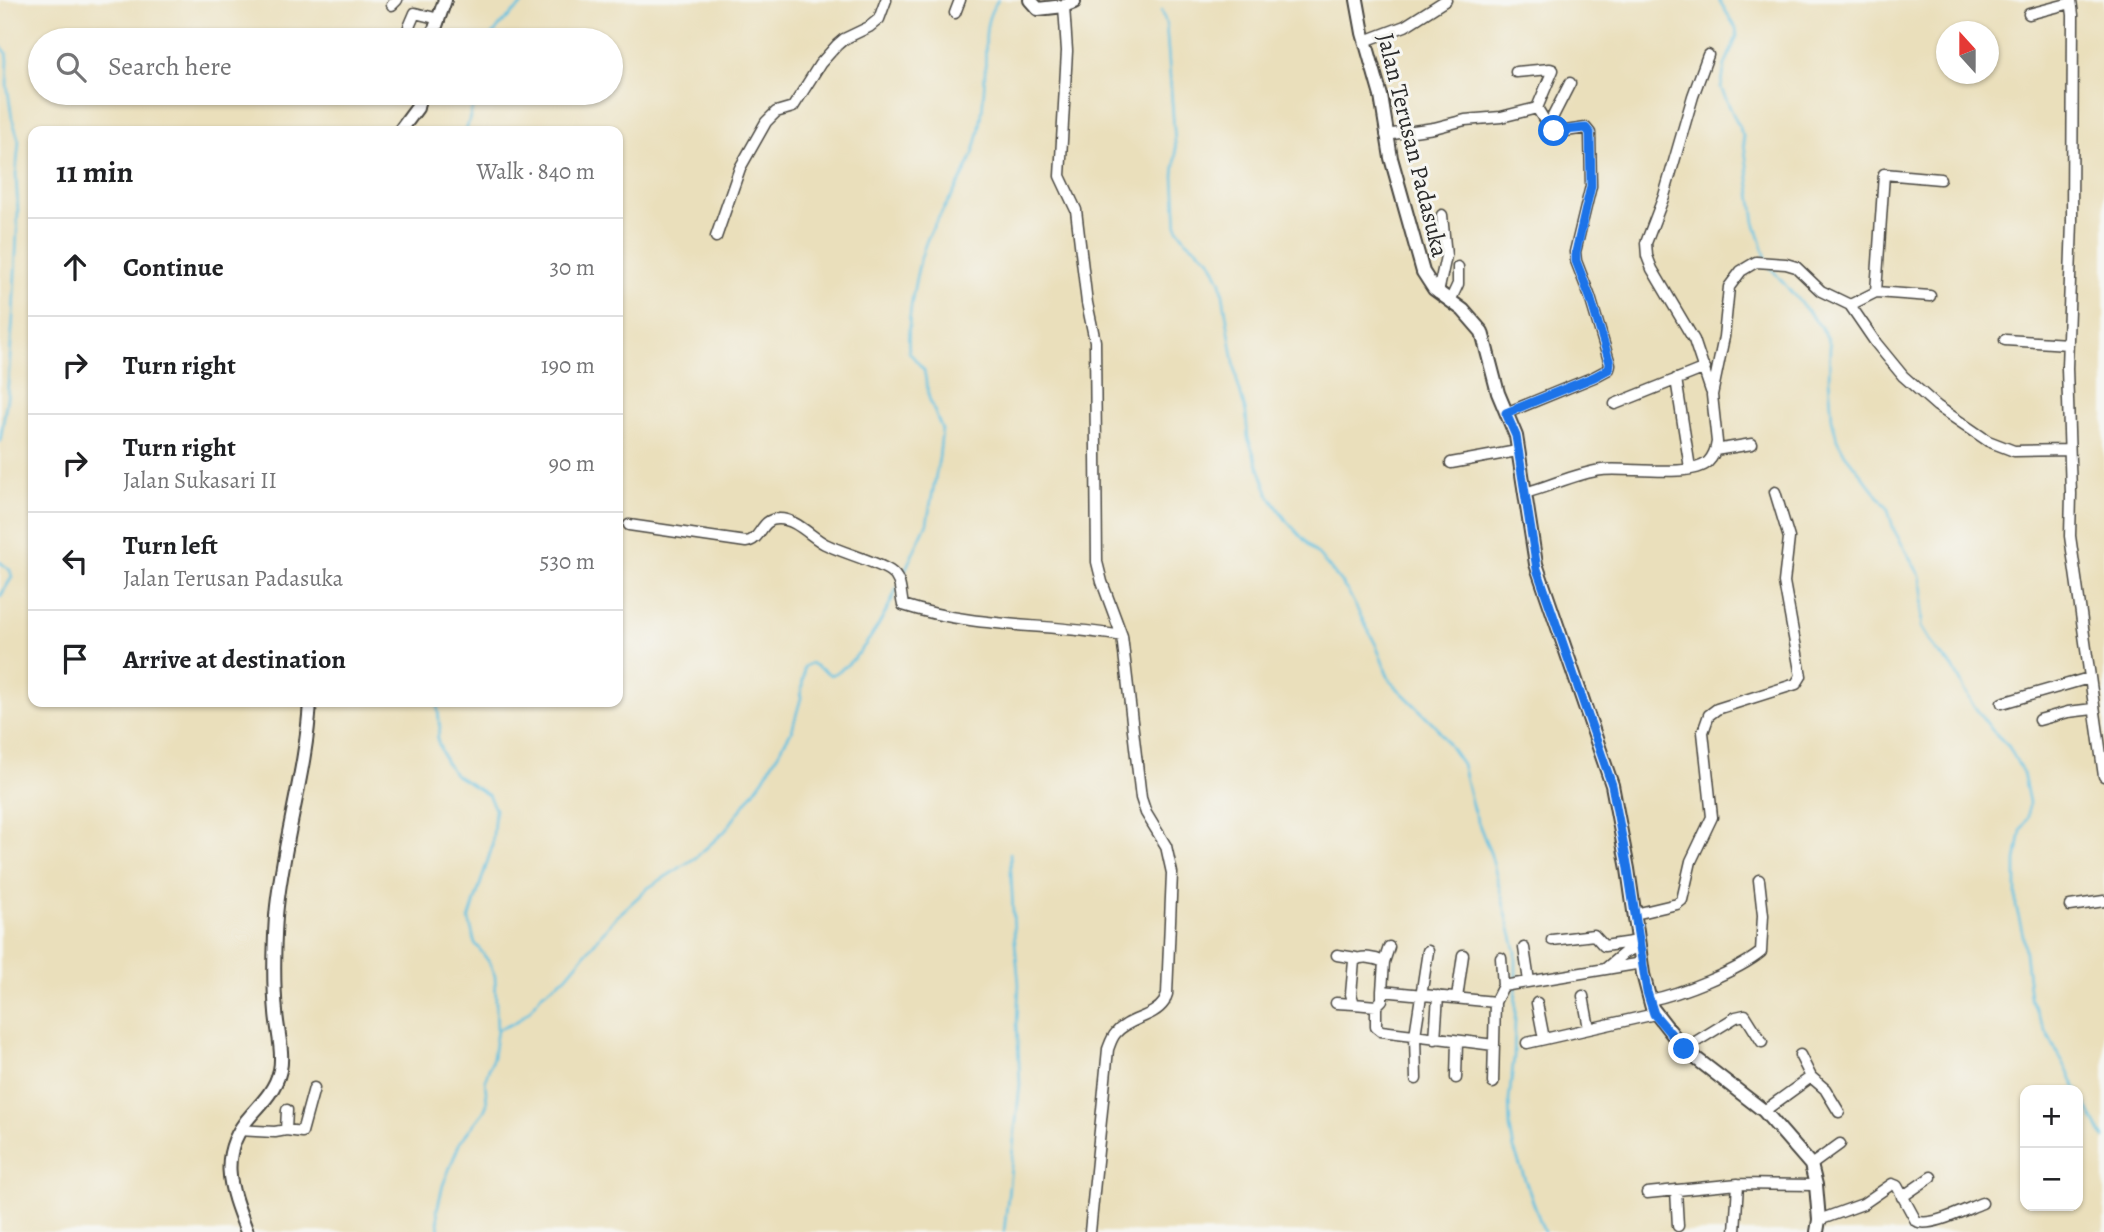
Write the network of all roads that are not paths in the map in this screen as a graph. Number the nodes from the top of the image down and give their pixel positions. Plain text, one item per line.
1 (444, 0) edge
2 (886, 0) edge
3 (960, 0) edge
4 (1031, 0) edge
5 (1357, 0) edge
6 (1446, 0) edge
7 (2071, 1) edge
8 (1069, 4) edge
9 (956, 13) dead end
10 (2029, 13) dead end
11 (439, 19) junction
12 (409, 28) edge
13 (436, 28) edge
14 (1365, 41) junction
15 (1707, 55) dead end
16 (1516, 72) dead end
17 (1570, 83) dead end
18 (418, 105) edge
19 (1537, 108) junction
20 (404, 126) edge
21 (1548, 126) junction
22 (1386, 135) junction
23 (1940, 179) dead end
24 (1443, 215) dead end
25 (716, 237) dead end
26 (1458, 267) dead end
27 (1876, 292) junction
28 (1930, 296) dead end
29 (1444, 297) junction
30 (1850, 305) junction
31 (2005, 340) dead end
32 (2068, 344) junction
33 (1704, 368) junction
34 (1676, 379) junction
35 (1712, 395) junction
36 (1615, 404) dead end
37 (1506, 413) junction
38 (1752, 444) dead end
39 (1715, 450) junction
40 (2069, 450) junction
41 (1517, 451) junction
42 (1451, 463) dead end
43 (1690, 468) junction
44 (1775, 492) dead end
45 (1524, 493) junction
46 (629, 525) dead end
47 (1122, 636) junction
48 (2089, 678) junction
49 (2002, 703) dead end
50 (309, 707) edge
51 (2093, 709) junction
52 (2039, 720) dead end
53 (2100, 733) edge
54 (2104, 776) edge
55 (1759, 880) dead end
56 (2104, 901) edge
57 (2070, 906) dead end
58 (1635, 914) junction
59 (1552, 940) dead end
60 (1639, 944) junction
61 (1389, 947) dead end
62 (1524, 948) dead end
63 (1428, 951) dead end
64 (1337, 955) dead end
65 (1463, 955) dead end
66 (1356, 958) junction
67 (1501, 958) dead end
68 (1384, 962) junction
69 (1642, 963) junction
70 (1603, 971) junction
71 (1530, 981) junction
72 (1503, 986) junction
73 (1382, 990) junction
74 (1420, 995) junction
75 (1438, 996) junction
76 (1583, 996) dead end
77 (1457, 998) junction
78 (1650, 1000) junction
79 (1495, 1002) junction
80 (1336, 1003) dead end
81 (1537, 1003) dead end
82 (1354, 1004) junction
83 (1376, 1006) junction
84 (1654, 1014) junction
85 (1589, 1028) junction
86 (1415, 1035) junction
87 (1544, 1038) junction
88 (1435, 1039) junction
89 (1457, 1041) junction
90 (1527, 1042) dead end
91 (1762, 1042) dead end
92 (1494, 1045) junction
93 (1684, 1049) junction
94 (1800, 1055) dead end
95 (1811, 1077) junction
96 (1456, 1078) dead end
97 (1416, 1079) dead end
98 (1493, 1083) dead end
99 (314, 1088) dead end
100 (287, 1110) dead end
101 (1764, 1111) junction
102 (1839, 1112) dead end
103 (239, 1130) junction
104 (286, 1130) junction
105 (1840, 1144) dead end
106 (1811, 1165) junction
107 (1931, 1177) dead end
108 (1738, 1184) junction
109 (1816, 1185) junction
110 (1676, 1190) junction
111 (1647, 1193) dead end
112 (1902, 1197) junction
113 (1982, 1203) dead end
114 (1678, 1226) dead end
115 (1818, 1226) edge
116 (247, 1232) edge
117 (1090, 1232) edge
118 (1735, 1232) edge

1 - 11 street
2 - 25 street
3 - 9 street
4 - 8 street
5 - 14 street, Jalan Terusan Padasuka
6 - 14 street
7 - 10 street
7 - 32 street
8 - 47 street
11 - 12 street
11 - 13 street
14 - 22 street, Jalan Terusan Padasuka
15 - 33 street
16 - 19 street
17 - 21 street
18 - 20 street
19 - 21 street
19 - 22 street
21 - 37 street
22 - 29 street, Jalan Terusan Padasuka
23 - 27 street
24 - 29 street
26 - 29 street
27 - 28 street
27 - 30 street
29 - 37 street, Jalan Terusan Padasuka
30 - 35 street
30 - 40 street
31 - 32 street
32 - 40 street
33 - 34 street
33 - 35 street
34 - 36 street
34 - 43 street
35 - 39 street
37 - 41 street, Jalan Terusan Padasuka
38 - 39 street
39 - 43 street
40 - 48 street
41 - 42 street
41 - 45 street, Jalan Terusan Padasuka
43 - 45 street
44 - 58 street
45 - 58 street, Jalan Terusan Padasuka
46 - 47 street
47 - 117 street
48 - 49 street
48 - 51 street
50 - 103 street
51 - 52 street
51 - 53 street
53 - 54 street
55 - 78 street
56 - 57 street
58 - 60 street, Jalan Terusan Padasuka
59 - 60 street
60 - 69 street, Jalan Terusan Padasuka
60 - 70 street
61 - 68 street
62 - 71 street
63 - 74 street
64 - 66 street
65 - 77 street
66 - 68 street
66 - 82 street
67 - 72 street
68 - 73 street
69 - 70 street
69 - 78 street, Jalan Terusan Padasuka
70 - 71 street
71 - 72 street
72 - 79 street
73 - 74 street
73 - 83 street
74 - 75 street
74 - 86 street
75 - 77 street
75 - 88 street
76 - 85 street
77 - 79 street
78 - 84 street, Jalan Terusan Padasuka
79 - 92 street
80 - 82 street
81 - 87 street
82 - 83 street
83 - 86 street
84 - 85 street
84 - 93 street, Jalan Terusan Padasuka
85 - 87 street
86 - 88 street
86 - 97 street
87 - 90 street
88 - 89 street
89 - 92 street
89 - 96 street
91 - 93 street
92 - 98 street
93 - 101 street, Jalan Terusan Padasuka
94 - 95 street
95 - 101 street
95 - 102 street
99 - 104 street
100 - 104 street
101 - 106 street, Jalan Terusan Padasuka
103 - 104 street
103 - 116 street
105 - 106 street
106 - 109 street, Jalan Terusan Padasuka
107 - 112 street
108 - 109 street
108 - 110 street
108 - 118 street
109 - 115 street, Jalan Terusan Padasuka
110 - 111 street
110 - 114 street
112 - 113 street
112 - 115 street

